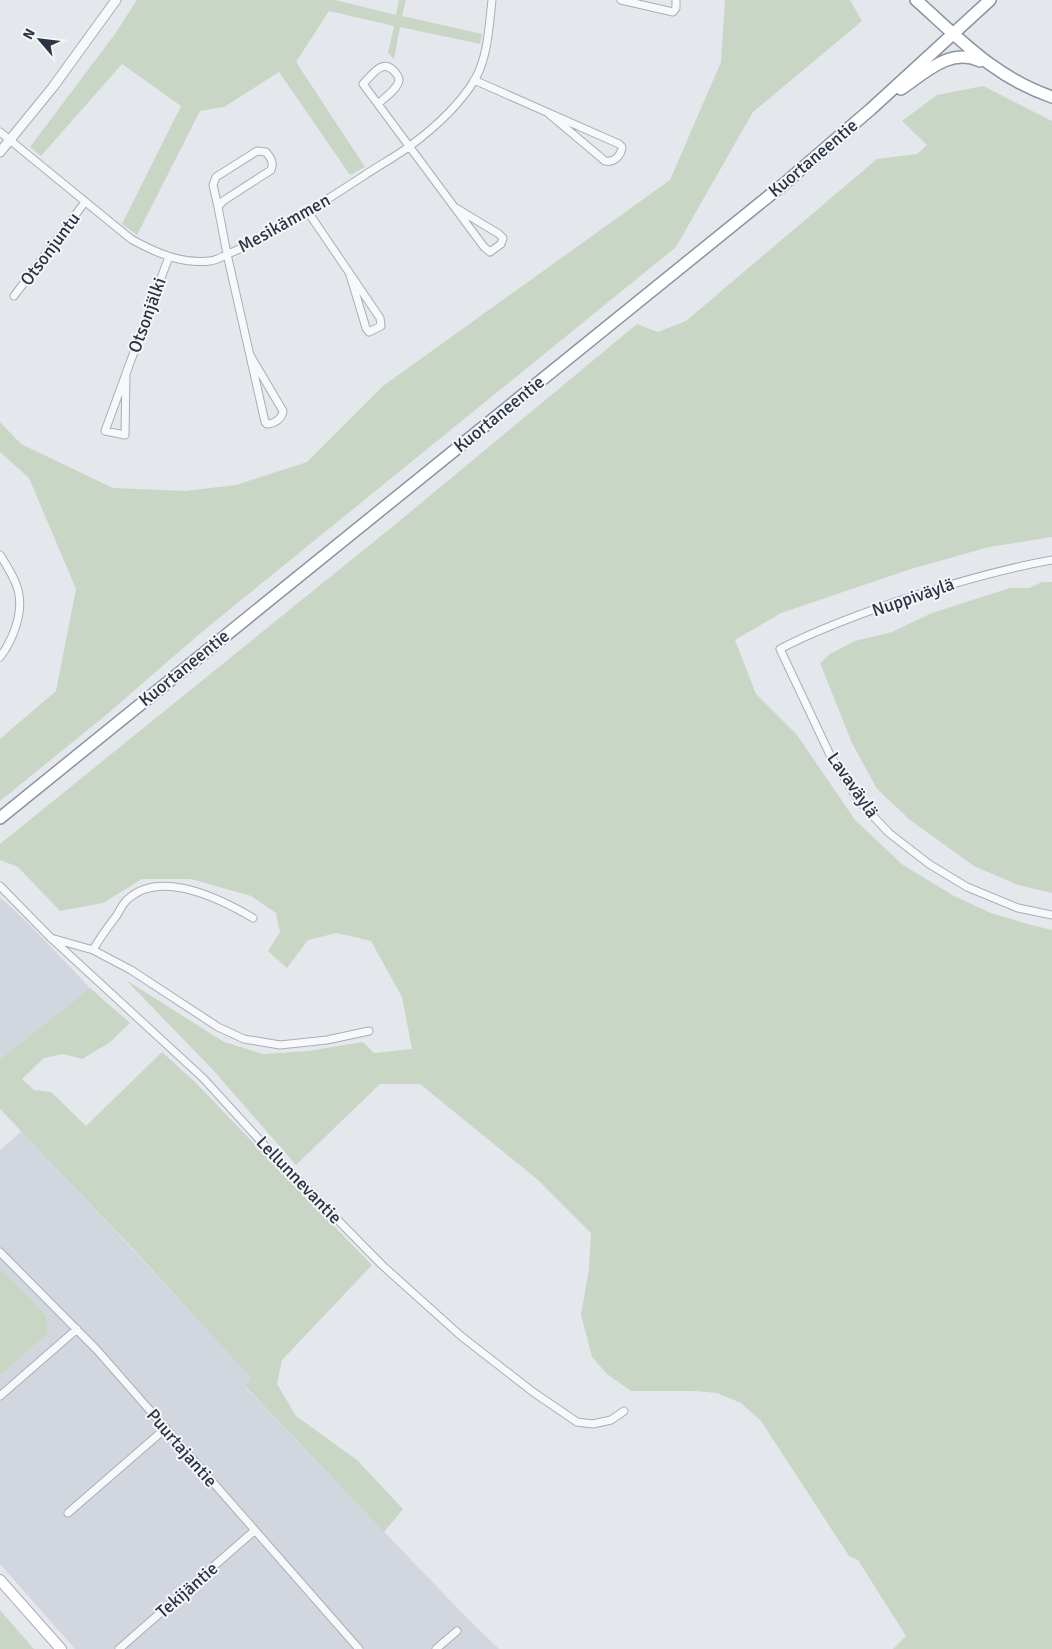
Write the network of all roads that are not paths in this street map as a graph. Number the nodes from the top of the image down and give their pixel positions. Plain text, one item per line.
1 (116, 0) edge
2 (492, 0) edge
3 (621, 0) edge
4 (676, 0) edge
5 (916, 0) edge
6 (990, 0) edge
7 (953, 34) junction
8 (989, 65) junction
9 (474, 80) junction
10 (1052, 97) edge
11 (378, 104) junction
12 (871, 109) junction
13 (548, 113) junction
14 (0, 132) edge
15 (10, 140) junction
16 (410, 146) junction
17 (0, 152) edge
18 (86, 202) junction
19 (218, 207) junction
20 (456, 208) junction
21 (308, 212) junction
22 (227, 254) junction
23 (169, 257) junction
24 (350, 274) junction
25 (14, 296) dead end
26 (250, 355) junction
27 (126, 373) junction
28 (0, 555) edge
29 (1052, 560) edge
30 (780, 649) joint
31 (0, 657) edge
32 (0, 818) edge
33 (0, 886) edge
34 (1052, 915) edge
35 (253, 918) dead end
36 (51, 938) junction
37 (93, 950) junction
38 (369, 1031) dead end
39 (0, 1252) edge
40 (77, 1329) junction
41 (0, 1396) edge
42 (624, 1411) dead end
43 (166, 1428) junction
44 (68, 1513) dead end
45 (254, 1531) junction
46 (0, 1580) edge
47 (457, 1631) dead end
48 (61, 1649) edge
49 (120, 1649) edge
50 (359, 1649) edge
51 (436, 1649) edge

1 - 15 street
2 - 9 street, Mesikämmen
3 - 4 street
5 - 7 highway
6 - 7 highway, Kuortaneentie
7 - 8 highway
7 - 12 highway, Kuortaneentie
8 - 10 highway
8 - 12 highway
9 - 13 street
9 - 16 street, Mesikämmen
11 - 11 street
11 - 16 street
12 - 32 highway, Kuortaneentie
13 - 13 street
14 - 15 street, Mesikämmen
15 - 17 street
15 - 18 street, Mesikämmen
16 - 20 street
16 - 21 street, Mesikämmen
18 - 23 street, Mesikämmen
18 - 25 street, Otsonjuntu
19 - 19 street
19 - 22 street
20 - 20 street
21 - 22 street, Mesikämmen
21 - 24 street
22 - 23 street, Mesikämmen
22 - 26 street
23 - 27 street, Otsonjälki
24 - 24 street
26 - 26 street
27 - 27 street, Otsonjälki
28 - 31 street
29 - 30 street, Nuppiväylä
30 - 34 street, Lavaväylä
33 - 36 street, Lellunnevantie
35 - 37 street
36 - 37 street
36 - 42 street, Lellunnevantie
37 - 38 street
39 - 40 street, Puurtajantie
40 - 41 street
40 - 43 street, Puurtajantie
43 - 44 street
43 - 45 street, Puurtajantie
45 - 49 street, Tekijäntie
45 - 50 street, Puurtajantie
46 - 48 main road
47 - 51 street

